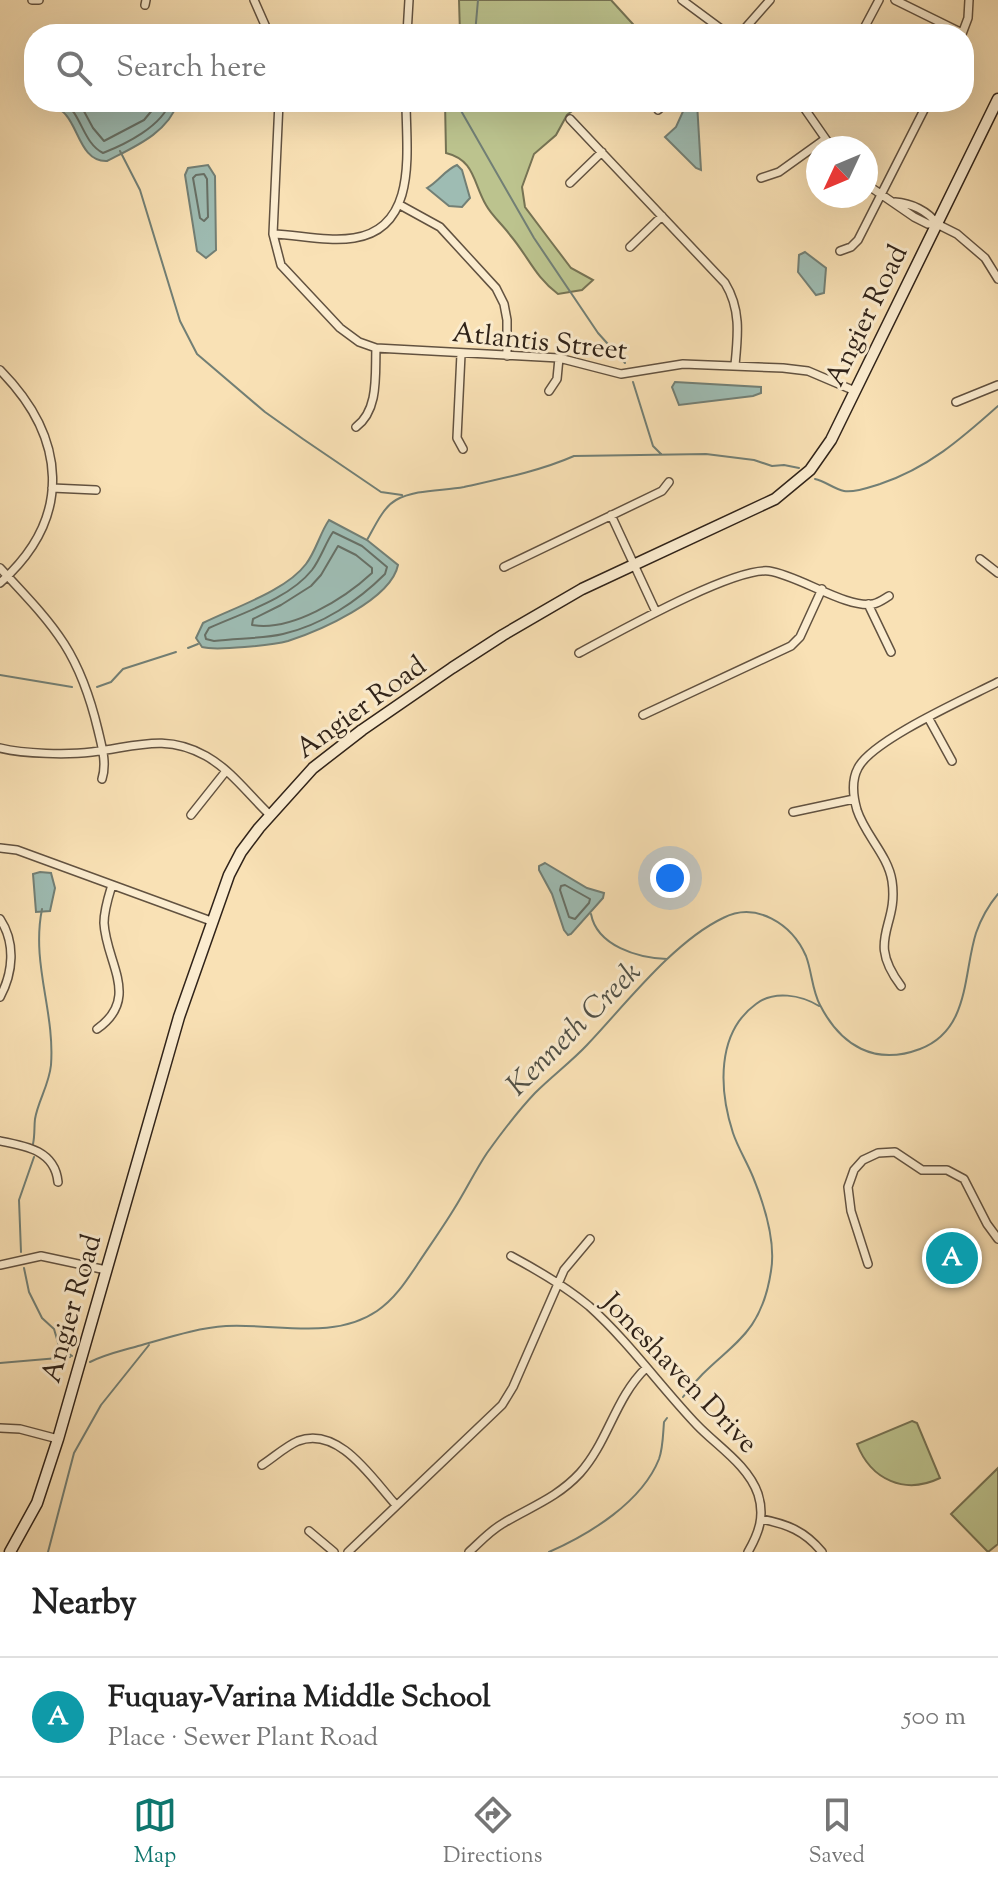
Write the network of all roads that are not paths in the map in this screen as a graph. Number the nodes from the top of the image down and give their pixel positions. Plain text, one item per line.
1 (32, 0) edge
2 (39, 0) edge
3 (254, 0) edge
4 (409, 0) edge
5 (682, 0) edge
6 (770, 0) edge
7 (879, 0) edge
8 (895, 0) edge
9 (969, 0) edge
10 (265, 24) edge
11 (408, 24) edge
12 (714, 24) edge
13 (749, 24) edge
14 (866, 24) edge
15 (942, 24) edge
16 (966, 24) edge
17 (998, 99) edge
18 (279, 112) edge
19 (406, 112) edge
20 (810, 112) edge
21 (923, 112) edge
22 (994, 117) edge
23 (570, 119) dead end
24 (823, 136) edge
25 (602, 152) junction
26 (806, 153) edge
27 (761, 178) dead end
28 (570, 183) dead end
29 (878, 193) edge
30 (881, 195) junction
31 (400, 205) junction
32 (662, 216) junction
33 (937, 224) junction
34 (273, 234) junction
35 (630, 247) dead end
36 (840, 251) dead end
37 (998, 279) edge
38 (376, 348) junction
39 (461, 354) junction
40 (507, 356) junction
41 (559, 358) junction
42 (735, 365) junction
43 (0, 370) edge
44 (998, 385) edge
45 (549, 391) dead end
46 (855, 391) junction
47 (956, 402) dead end
48 (356, 427) dead end
49 (463, 449) dead end
50 (669, 482) dead end
51 (52, 488) junction
52 (96, 490) dead end
53 (611, 515) junction
54 (980, 559) dead end
55 (634, 564) junction
56 (504, 567) dead end
57 (0, 568) edge
58 (998, 573) edge
59 (8, 576) junction
60 (0, 583) edge
61 (822, 589) junction
62 (889, 596) dead end
63 (868, 604) junction
64 (656, 612) junction
65 (891, 652) dead end
66 (579, 653) dead end
67 (998, 682) edge
68 (643, 715) dead end
69 (929, 719) junction
70 (0, 748) edge
71 (103, 750) junction
72 (952, 761) dead end
73 (226, 771) junction
74 (102, 779) dead end
75 (854, 799) junction
76 (793, 812) dead end
77 (269, 814) junction
78 (191, 815) dead end
79 (0, 848) edge
80 (112, 885) junction
81 (0, 919) edge
82 (211, 921) junction
83 (901, 986) dead end
84 (0, 997) edge
85 (97, 1029) dead end
86 (0, 1141) edge
87 (58, 1182) dead end
88 (590, 1239) dead end
89 (998, 1239) edge
90 (511, 1256) dead end
91 (868, 1264) dead end
92 (0, 1265) edge
93 (106, 1270) junction
94 (558, 1283) junction
95 (646, 1368) junction
96 (0, 1428) edge
97 (58, 1439) junction
98 (262, 1465) dead end
99 (396, 1505) junction
100 (761, 1519) junction
101 (309, 1531) dead end
102 (10, 1552) edge
103 (334, 1552) edge
104 (348, 1552) edge
105 (469, 1552) edge
106 (748, 1552) edge
107 (822, 1552) edge

1 - 2 street
3 - 10 street
4 - 11 street
5 - 12 street
6 - 13 street
7 - 14 street
8 - 15 street
9 - 16 street
17 - 22 street, Angier Road
18 - 34 street
19 - 31 street
20 - 24 street
21 - 30 street
22 - 33 street, Angier Road
23 - 25 street
25 - 28 street
25 - 32 street
26 - 27 street
29 - 30 street
30 - 33 street
30 - 36 street
31 - 34 street
31 - 40 street
32 - 35 street
32 - 42 street
33 - 37 street
33 - 46 street, Angier Road
34 - 38 street, Atlantis Street
38 - 39 street, Atlantis Street
38 - 48 street
39 - 40 street, Atlantis Street
39 - 49 street
40 - 41 street, Atlantis Street
41 - 42 street, Atlantis Street
41 - 45 street
42 - 46 street, Atlantis Street
43 - 51 street
44 - 47 street
46 - 55 street, Angier Road
50 - 53 street
51 - 52 street
51 - 59 street
53 - 55 street
53 - 56 street
54 - 58 street
55 - 64 street
55 - 77 street, Angier Road
57 - 59 street
59 - 60 street
59 - 71 street
61 - 63 street
61 - 64 street
61 - 68 street
62 - 63 street
63 - 65 street
64 - 66 street
67 - 69 street
69 - 72 street
69 - 75 street
70 - 71 street
71 - 73 street
71 - 74 street
73 - 77 street
73 - 78 street
75 - 76 street
75 - 83 street
77 - 82 street, Angier Road
79 - 80 street
80 - 82 street
80 - 85 street
81 - 84 street
82 - 93 street, Angier Road
86 - 87 street
88 - 94 street
89 - 91 street
90 - 94 street, Joneshaven Drive
92 - 93 street
93 - 97 street, Angier Road
94 - 95 street, Joneshaven Drive
94 - 99 street
95 - 100 street, Joneshaven Drive
95 - 105 street
96 - 97 street
97 - 102 street, Angier Road
98 - 99 street
99 - 104 street
100 - 106 street
100 - 107 street
101 - 103 street

